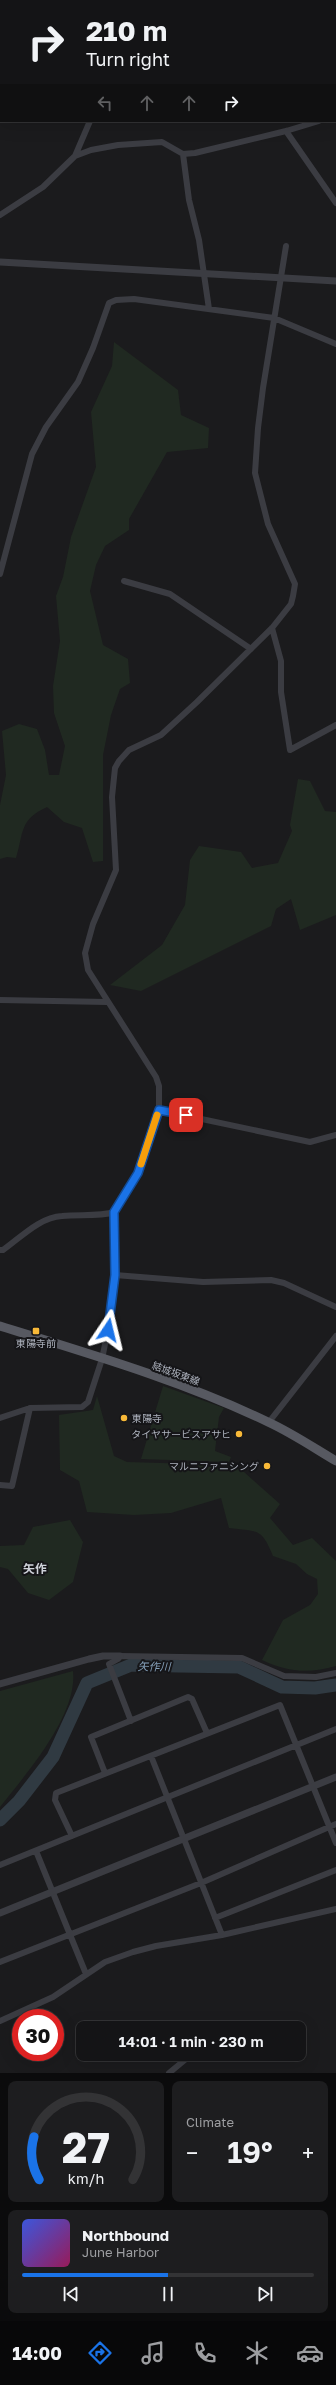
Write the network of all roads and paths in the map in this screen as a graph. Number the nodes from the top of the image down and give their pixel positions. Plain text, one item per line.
1 (90, 122) edge
2 (316, 122) edge
3 (286, 131) junction
4 (183, 154) junction
5 (75, 156) junction
6 (336, 203) edge
7 (0, 215) edge
8 (286, 246) dead end
9 (0, 262) edge
10 (204, 274) junction
11 (281, 278) junction
12 (336, 281) edge
13 (209, 309) junction
14 (274, 318) junction
15 (336, 344) edge
16 (0, 574) edge
17 (124, 581) dead end
18 (272, 628) junction
19 (251, 650) junction
20 (336, 725) edge
21 (0, 1000) edge
22 (107, 1002) junction
23 (159, 1110) junction
24 (336, 1135) edge
25 (114, 1212) junction
26 (0, 1250) edge
27 (115, 1275) junction
28 (336, 1307) edge
29 (0, 1326) edge
30 (336, 1336) edge
31 (102, 1359) junction
32 (30, 1408) junction
33 (0, 1418) edge
34 (269, 1422) junction
35 (336, 1461) edge
36 (0, 1485) edge
37 (120, 1656) junction
38 (336, 1673) edge
39 (0, 1684) edge
40 (131, 1721) junction
41 (336, 1729) edge
42 (207, 1733) junction
43 (297, 1746) junction
44 (151, 1756) junction
45 (105, 1773) junction
46 (336, 1777) edge
47 (313, 1786) junction
48 (167, 1797) junction
49 (336, 1824) edge
50 (329, 1826) junction
51 (72, 1836) junction
52 (183, 1838) junction
53 (336, 1843) edge
54 (36, 1851) junction
55 (0, 1865) edge
56 (336, 1870) edge
57 (201, 1883) junction
58 (53, 1892) junction
59 (336, 1909) edge
60 (0, 1912) edge
61 (215, 1918) junction
62 (70, 1934) junction
63 (222, 1935) junction
64 (0, 1962) edge
65 (86, 1974) junction
66 (0, 2021) edge
67 (184, 2061) edge
68 (169, 2073) edge

1 - 5 street
2 - 3 street
3 - 4 street
3 - 6 street
4 - 5 street
4 - 10 street
5 - 7 street
8 - 11 street
9 - 10 street
10 - 11 street
10 - 13 street
11 - 12 street
11 - 14 street
13 - 14 street
13 - 16 street
14 - 15 street
14 - 18 street
17 - 19 street
18 - 19 street
18 - 20 street
19 - 22 street
21 - 22 street
22 - 23 street
23 - 24 street
23 - 25 street
25 - 26 street
25 - 27 street
27 - 28 street
27 - 31 street
29 - 31 main road, 結城坂東線
30 - 34 street
31 - 32 street
31 - 34 main road, 結城坂東線
32 - 33 street
32 - 36 street
34 - 35 main road, 結城坂東線
37 - 38 street
37 - 39 street
37 - 40 street
40 - 42 street
40 - 45 street
41 - 43 street
42 - 43 street
42 - 44 street
43 - 47 street
43 - 48 street
44 - 45 street
44 - 48 street
45 - 51 street
46 - 47 street
47 - 50 street
47 - 52 street
48 - 51 street
48 - 52 street
49 - 50 street
50 - 53 street
50 - 57 street
51 - 54 street
52 - 57 street
52 - 58 street
54 - 55 street
54 - 58 street
56 - 61 street
57 - 61 street
57 - 62 street
58 - 60 street
58 - 62 street
59 - 63 street
61 - 63 street
62 - 64 street
62 - 65 street
63 - 65 street
65 - 66 street
67 - 68 street

